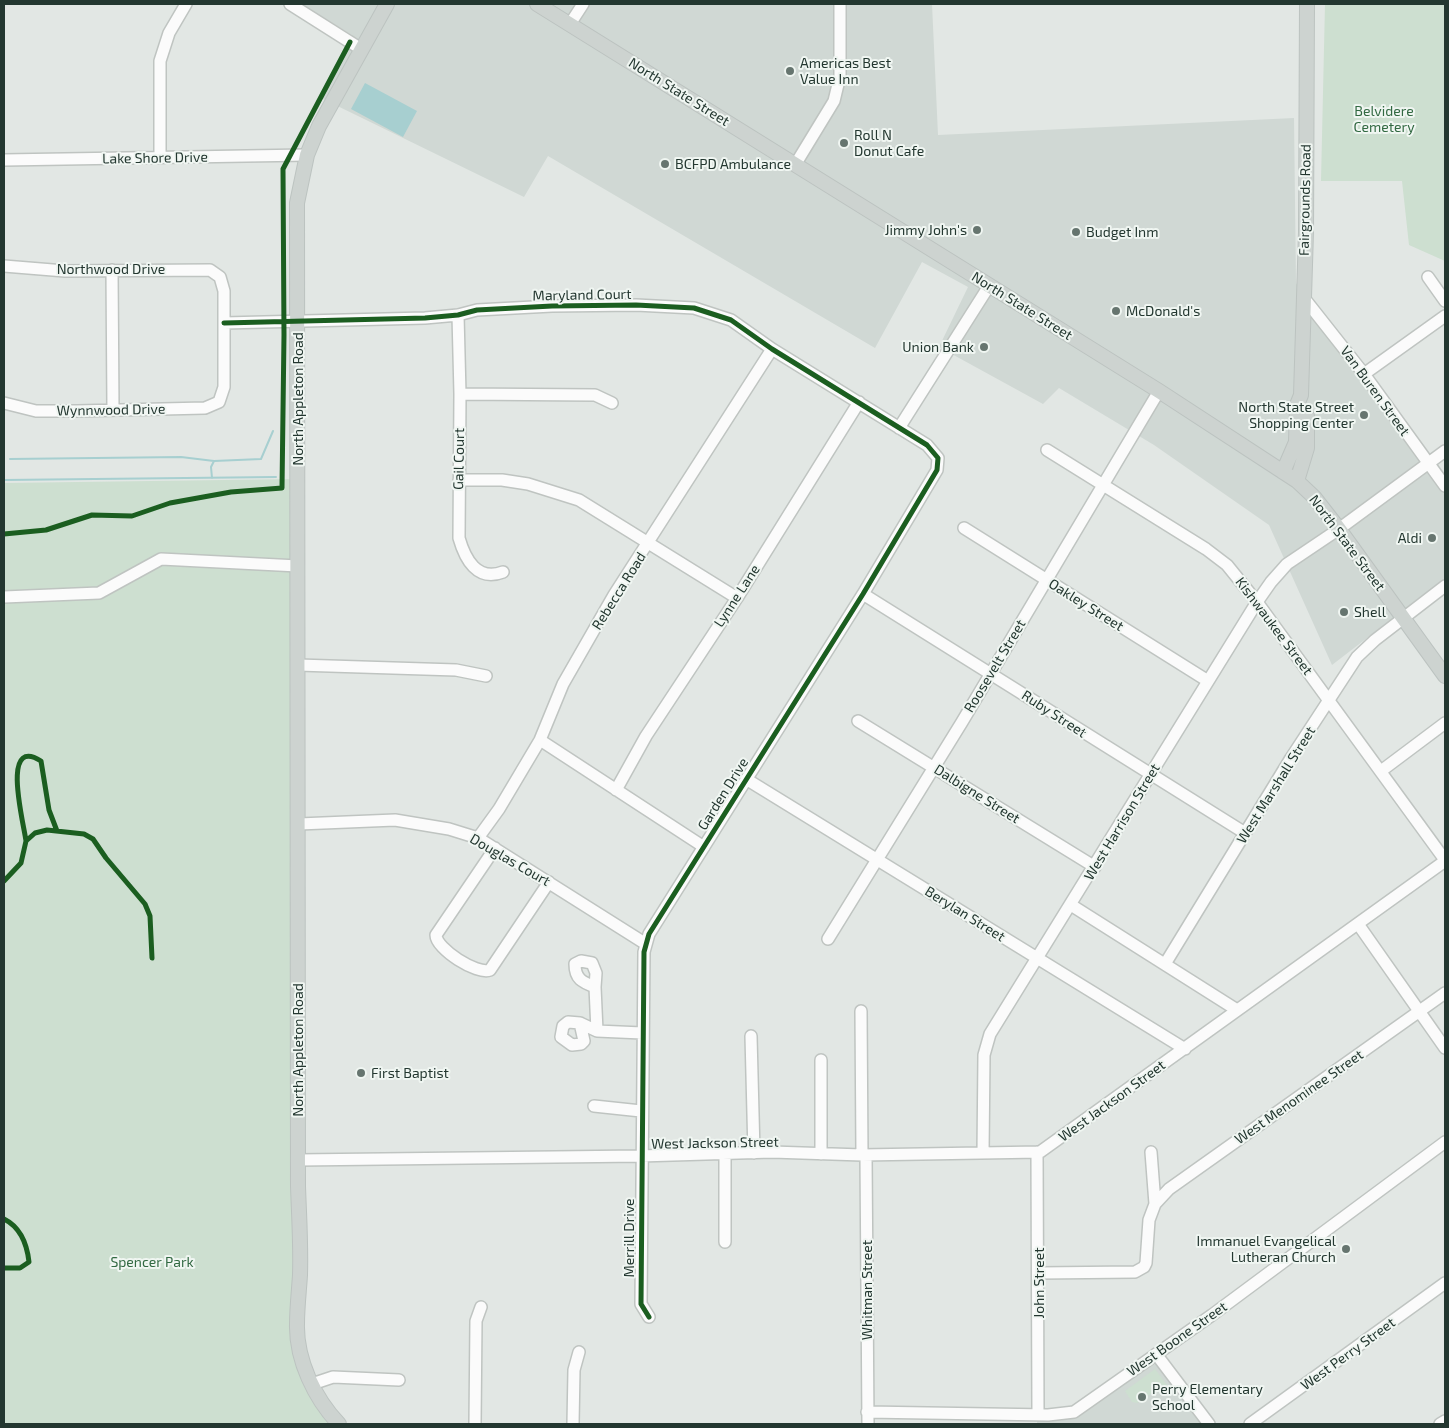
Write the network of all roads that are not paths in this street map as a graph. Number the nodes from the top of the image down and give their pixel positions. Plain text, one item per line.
1 (186, 4) edge
2 (290, 4) edge
3 (387, 4) edge
4 (537, 4) edge
5 (583, 4) edge
6 (840, 4) edge
7 (1306, 4) edge
8 (570, 24) junction
9 (361, 49) junction
10 (307, 155) junction
11 (160, 158) junction
12 (4, 160) edge
13 (795, 164) junction
14 (4, 266) edge
15 (112, 270) junction
16 (1428, 277) dead end
17 (989, 286) junction
18 (1304, 298) junction
19 (1445, 301) edge
20 (458, 315) junction
21 (1445, 316) edge
22 (298, 321) junction
23 (224, 323) junction
24 (772, 349) junction
25 (1364, 374) junction
26 (1160, 391) junction
27 (460, 394) junction
28 (1301, 395) junction
29 (859, 402) junction
30 (4, 403) edge
31 (612, 403) dead end
32 (113, 410) junction
33 (899, 428) junction
34 (1047, 450) dead end
35 (1445, 452) edge
36 (1428, 464) junction
37 (1284, 472) junction
38 (933, 476) joint
39 (459, 480) junction
40 (1297, 481) junction
41 (1103, 483) junction
42 (1445, 486) edge
43 (964, 528) dead end
44 (1340, 529) junction
45 (650, 542) junction
46 (298, 566) junction
47 (503, 572) dead end
48 (1046, 580) junction
49 (1445, 586) edge
50 (862, 594) junction
51 (4, 597) edge
52 (737, 598) junction
53 (1257, 602) junction
54 (1403, 620) junction
55 (298, 665) junction
56 (991, 674) junction
57 (486, 676) dead end
58 (1445, 676) edge
59 (1208, 681) junction
60 (1330, 700) junction
61 (858, 721) dead end
62 (1445, 723) edge
63 (540, 740) junction
64 (934, 767) junction
65 (1381, 771) junction
66 (1151, 775) junction
67 (746, 779) junction
68 (616, 790) junction
69 (299, 824) junction
70 (1245, 834) junction
71 (478, 838) junction
72 (704, 847) junction
73 (495, 848) junction
74 (878, 860) junction
75 (1445, 860) edge
76 (1094, 867) junction
77 (549, 882) junction
78 (1071, 905) junction
79 (1358, 924) junction
80 (828, 939) dead end
81 (646, 944) junction
82 (1037, 959) junction
83 (1165, 964) junction
84 (595, 988) dead end
85 (1445, 993) edge
86 (1237, 1010) junction
87 (861, 1012) dead end
88 (1420, 1012) junction
89 (580, 1023) dead end
90 (597, 1031) junction
91 (642, 1033) junction
92 (751, 1036) dead end
93 (1445, 1048) edge
94 (1185, 1049) junction
95 (820, 1060) dead end
96 (594, 1106) dead end
97 (641, 1111) junction
98 (1445, 1142) edge
99 (1037, 1152) junction
100 (1151, 1152) dead end
101 (726, 1153) junction
102 (754, 1153) junction
103 (983, 1153) junction
104 (821, 1154) junction
105 (864, 1155) junction
106 (640, 1156) junction
107 (298, 1160) junction
108 (1155, 1204) junction
109 (725, 1242) dead end
110 (1039, 1273) junction
111 (1445, 1283) edge
112 (480, 1307) dead end
113 (649, 1318) dead end
114 (579, 1352) dead end
115 (1156, 1354) junction
116 (399, 1380) dead end
117 (312, 1384) junction
118 (868, 1412) junction
119 (1038, 1414) junction
120 (982, 1419) edge
121 (1445, 1421) edge
122 (339, 1424) edge
123 (475, 1424) edge
124 (572, 1424) edge
125 (868, 1424) edge
126 (1209, 1424) edge
127 (1250, 1424) edge
128 (1440, 1424) edge

1 - 11 street
2 - 9 street
3 - 9 main road, North Appleton Road
4 - 8 main road, North State Street
5 - 8 street
6 - 13 street
7 - 18 main road, Fairgrounds Road
8 - 13 main road, North State Street
9 - 10 main road, North Appleton Road
10 - 11 street, Lake Shore Drive
10 - 22 main road, North Appleton Road
11 - 12 street, Lake Shore Drive
13 - 17 main road, North State Street
14 - 15 street, Northwood Drive
15 - 23 street, Northwood Drive
15 - 32 street
16 - 19 street
17 - 26 main road, North State Street
17 - 33 street
18 - 25 street, Van Buren Street
18 - 28 main road, Fairgrounds Road
20 - 22 street, Maryland Court
20 - 24 street, Maryland Court
20 - 27 street, Gail Court
21 - 25 street
22 - 23 street, Maryland Court
22 - 46 main road, North Appleton Road
23 - 32 street, Wynnwood Drive
24 - 29 street, Maryland Court
24 - 45 street, Rebecca Road
25 - 36 street, Van Buren Street
26 - 37 main road, North State Street
26 - 41 street, Roosevelt Street
27 - 31 street
27 - 39 street, Gail Court
28 - 37 main road, Fairgrounds Road
28 - 40 main road, Fairgrounds Road
29 - 33 street, Maryland Court
29 - 52 street, Lynne Lane
30 - 32 street, Wynnwood Drive
33 - 38 street, Maryland Court
34 - 41 street, Kishwaukee Street
35 - 36 street, West Harrison Street
36 - 42 street, Van Buren Street
36 - 44 street, West Harrison Street
37 - 40 main road, North State Street
38 - 50 street, Garden Drive
39 - 45 street
39 - 47 street, Gail Court
40 - 44 main road, North State Street
41 - 48 street, Roosevelt Street
41 - 53 street, Kishwaukee Street
43 - 48 street, Oakley Street
44 - 53 street, West Harrison Street
44 - 54 main road, North State Street
45 - 52 street
45 - 63 street, Rebecca Road
46 - 51 street
46 - 55 main road, North Appleton Road
48 - 56 street, Roosevelt Street
48 - 59 street, Oakley Street
49 - 54 street, West Marshall Street
50 - 56 street, Ruby Street
50 - 67 street, Garden Drive
52 - 68 street, Lynne Lane
53 - 59 street, West Harrison Street
53 - 60 street, Kishwaukee Street
54 - 58 main road, North State Street
54 - 60 street, West Marshall Street
55 - 57 street
55 - 69 main road, North Appleton Road
56 - 64 street, Roosevelt Street
56 - 66 street, Ruby Street
59 - 66 street, West Harrison Street
60 - 65 street, Kishwaukee Street
60 - 70 street, West Marshall Street
61 - 64 street, Dalbigne Street
62 - 65 street
63 - 68 street
63 - 71 street, Rebecca Road
64 - 74 street, Roosevelt Street
64 - 76 street, Dalbigne Street
65 - 75 street, Kishwaukee Street
66 - 70 street, Ruby Street
66 - 76 street, West Harrison Street
67 - 72 street, Garden Drive
67 - 74 street, Berylan Street
68 - 72 street
69 - 71 street, Douglas Court
69 - 107 main road, North Appleton Road
70 - 83 street, West Marshall Street
71 - 73 street, Douglas Court
72 - 81 street, Garden Drive
73 - 77 street, Douglas Court
73 - 77 street
74 - 80 street, Roosevelt Street
74 - 82 street, Berylan Street
75 - 79 street, West Jackson Street
76 - 78 street, West Harrison Street
77 - 81 street, Douglas Court
78 - 82 street, West Harrison Street
78 - 83 street
79 - 86 street, West Jackson Street
79 - 88 street
81 - 91 street, Garden Drive
82 - 94 street, Berylan Street
82 - 103 street, West Harrison Street
83 - 86 street
84 - 90 street
85 - 88 street, West Menominee Street
86 - 94 street, West Jackson Street
87 - 105 street, Whitman Street
88 - 93 street
88 - 108 street, West Menominee Street
89 - 90 street
90 - 91 street
91 - 97 street, Garden Drive
92 - 102 street
94 - 99 street, West Jackson Street
95 - 104 street
96 - 97 street
97 - 106 street, Garden Drive
98 - 115 street, West Boone Street
99 - 103 street, West Jackson Street
99 - 110 street, John Street
100 - 108 street
101 - 102 street, West Jackson Street
101 - 106 street, West Jackson Street
101 - 109 street
102 - 104 street, West Jackson Street
103 - 105 street, West Jackson Street
104 - 105 street, West Jackson Street
105 - 118 street, Whitman Street
106 - 107 street, West Jackson Street
106 - 113 street, Merrill Drive
107 - 117 main road, North Appleton Road
108 - 110 street
110 - 119 street, John Street
111 - 127 street, West Perry Street
112 - 123 street
114 - 124 street
115 - 119 street, West Boone Street
115 - 126 street
116 - 117 street
117 - 122 main road, North Appleton Road
118 - 120 street, West Boone Street
118 - 125 street, Whitman Street
119 - 120 street, West Boone Street
121 - 128 street

